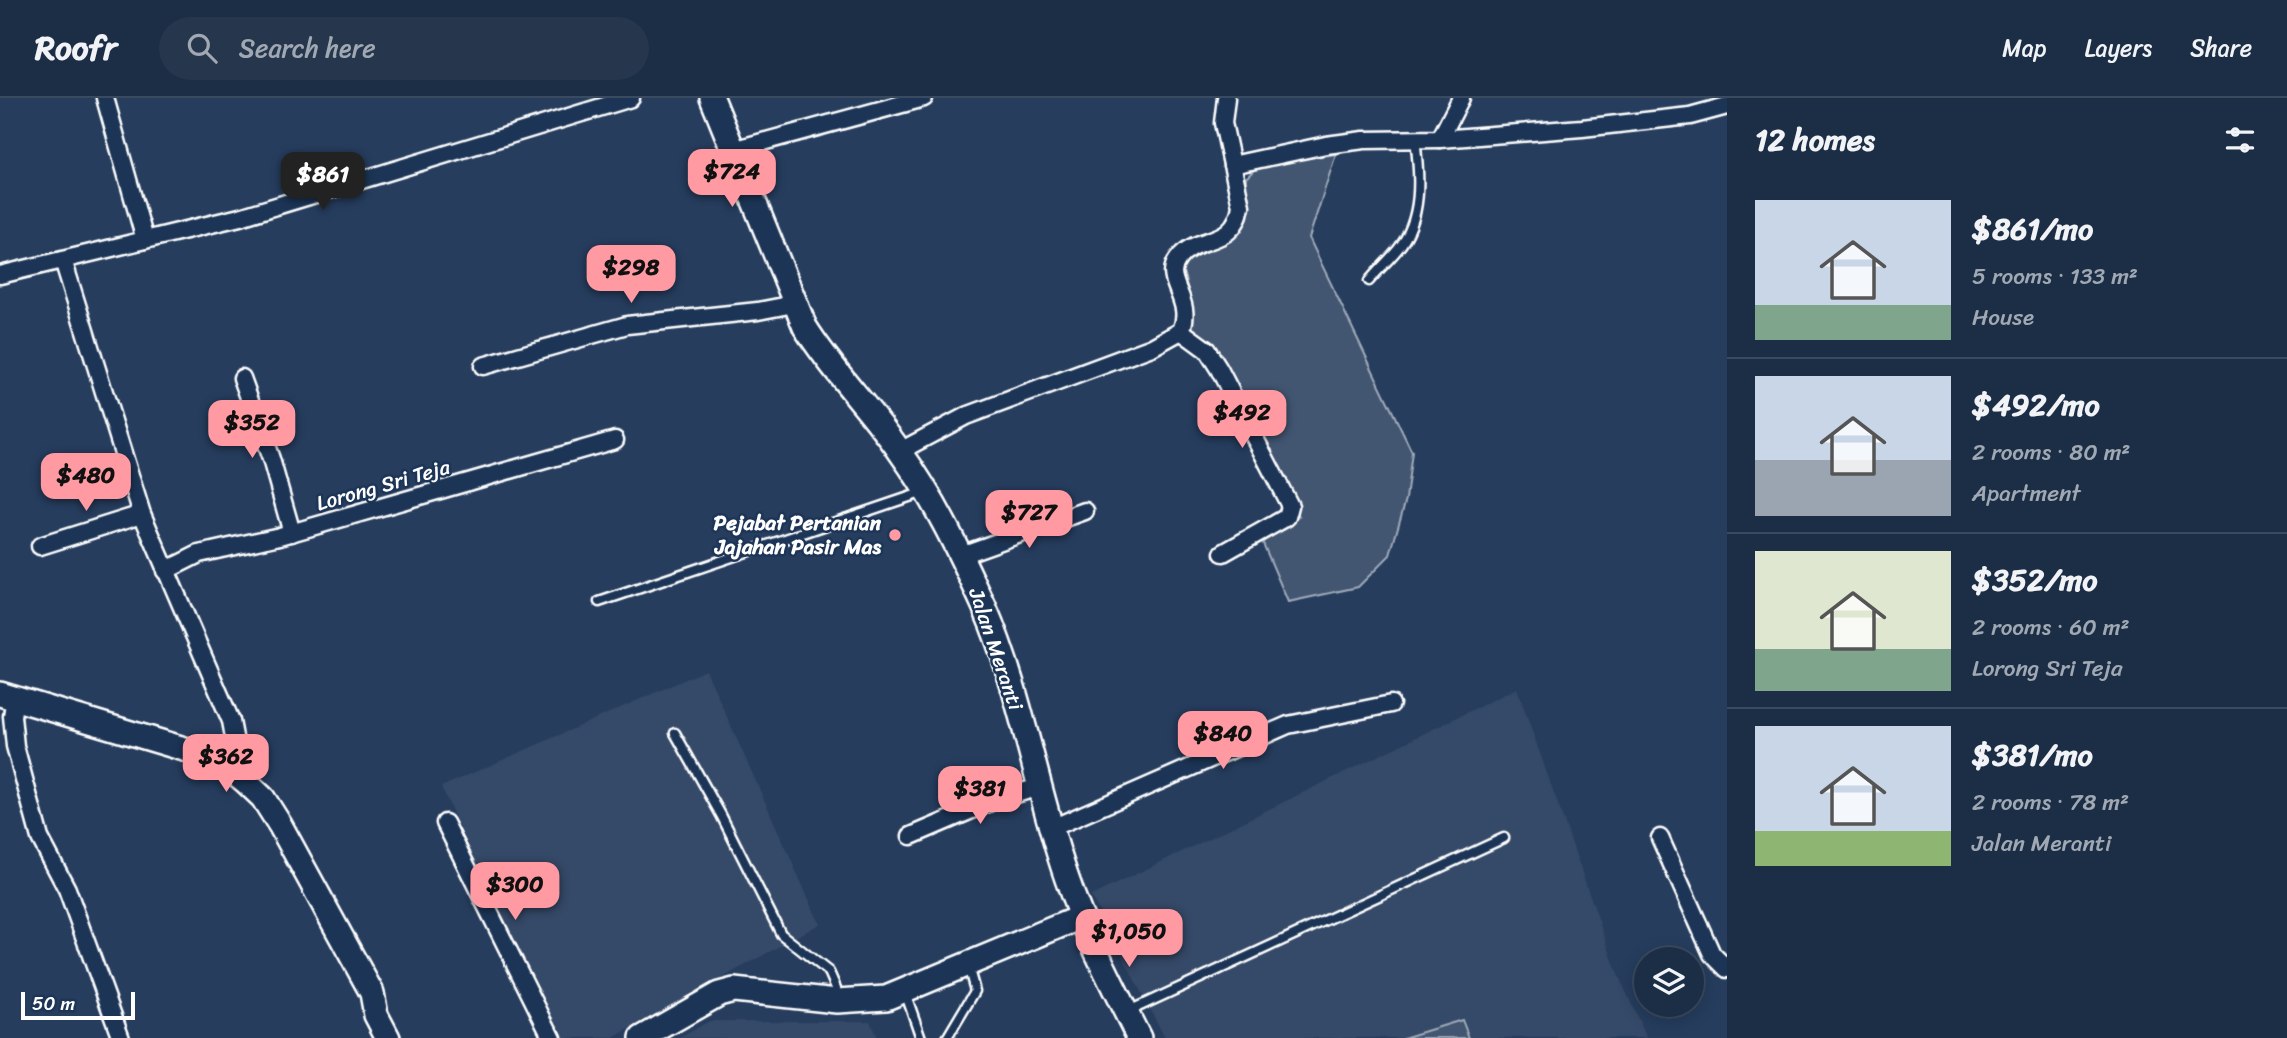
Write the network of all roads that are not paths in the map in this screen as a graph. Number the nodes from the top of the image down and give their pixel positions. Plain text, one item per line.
1 (105, 98) edge
2 (631, 98) edge
3 (712, 98) edge
4 (924, 98) edge
5 (1226, 98) edge
6 (1461, 98) edge
7 (1727, 106) edge
8 (1415, 139) junction
9 (1440, 139) junction
10 (733, 150) junction
11 (1232, 165) junction
12 (145, 240) junction
13 (63, 260) junction
14 (0, 275) edge
15 (1369, 281) dead end
16 (794, 304) junction
17 (1181, 331) junction
18 (483, 366) dead end
19 (242, 378) dead end
20 (615, 440) dead end
21 (900, 451) junction
22 (927, 491) junction
23 (1085, 511) dead end
24 (142, 514) junction
25 (292, 533) junction
26 (40, 546) dead end
27 (1223, 553) dead end
28 (961, 555) junction
29 (165, 571) junction
30 (599, 602) dead end
31 (8, 696) edge
32 (1391, 704) dead end
33 (675, 733) dead end
34 (234, 772) junction
35 (1039, 787) junction
36 (444, 822) dead end
37 (1052, 828) junction
38 (911, 836) dead end
39 (1504, 838) dead end
40 (1660, 838) dead end
41 (1081, 917) junction
42 (968, 966) junction
43 (1727, 969) edge
44 (905, 992) junction
45 (372, 993) junction
46 (838, 1001) junction
47 (1126, 1013) junction
48 (121, 1038) edge
49 (388, 1038) edge
50 (405, 1038) edge
51 (552, 1038) edge
52 (642, 1038) edge
53 (921, 1038) edge
54 (947, 1038) edge
55 (1139, 1038) edge

1 - 12 street
2 - 12 street
3 - 10 street, Jalan Meranti
4 - 10 street
5 - 11 street
6 - 9 street
7 - 9 street
8 - 9 street
8 - 11 street
8 - 15 lane
10 - 16 street, Jalan Meranti
11 - 17 street
12 - 13 street
13 - 14 street
13 - 24 street
16 - 18 street
16 - 21 street, Jalan Meranti
17 - 21 street
17 - 27 street
19 - 25 street
20 - 25 street, Lorong Sri Teja
21 - 22 street, Jalan Meranti
22 - 28 street, Jalan Meranti
22 - 30 lane
23 - 28 street
24 - 26 street
24 - 29 street
25 - 29 street, Lorong Sri Teja
28 - 35 street, Jalan Meranti
29 - 34 street
31 - 34 street
31 - 48 street
32 - 37 street
33 - 46 lane
34 - 45 street
35 - 37 street, Jalan Meranti
35 - 38 street
36 - 51 street
37 - 41 street, Jalan Meranti
39 - 47 lane
40 - 43 street
41 - 42 street
41 - 47 street, Jalan Meranti
42 - 44 street
42 - 54 lane
44 - 46 street
44 - 53 lane
45 - 49 street
45 - 50 street
46 - 52 street
47 - 55 street, Jalan Meranti

